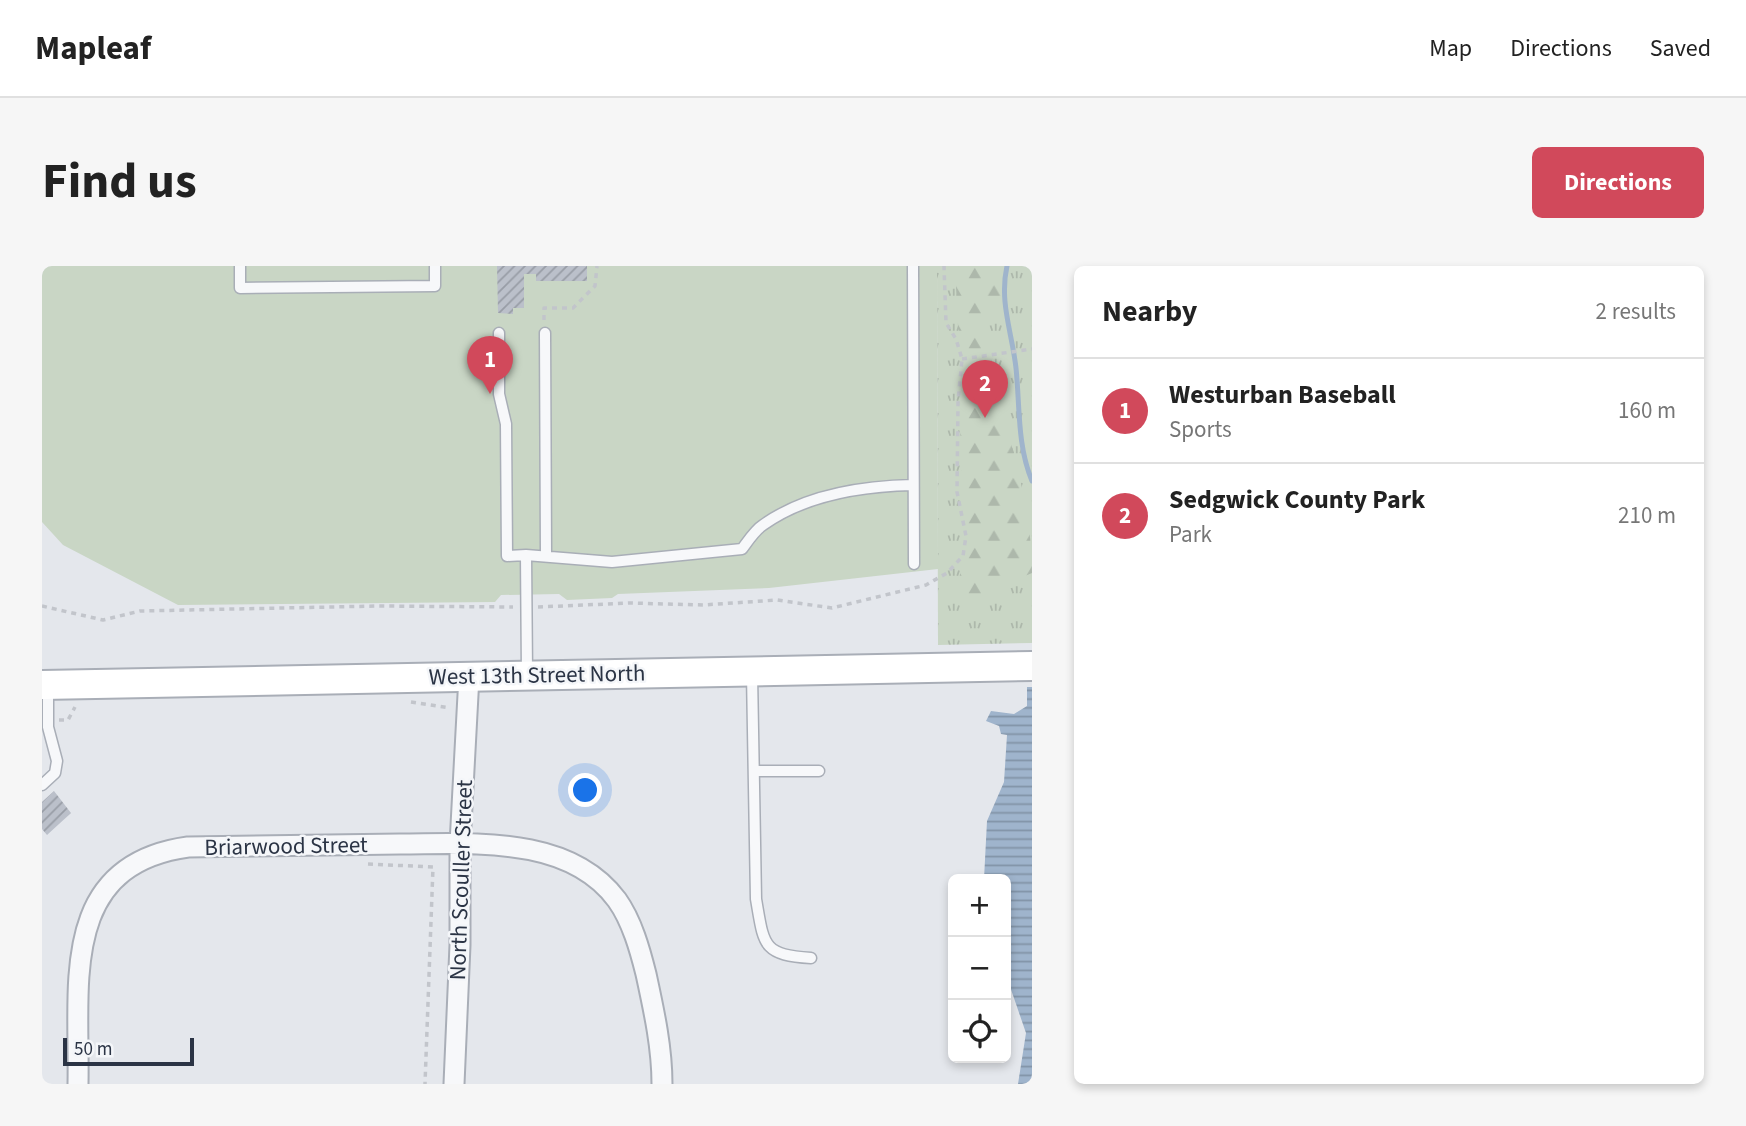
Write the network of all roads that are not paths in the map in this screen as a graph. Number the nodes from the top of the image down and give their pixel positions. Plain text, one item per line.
1 (240, 266) edge
2 (435, 266) edge
3 (913, 266) edge
4 (499, 333) dead end
5 (545, 333) road end
6 (914, 485) junction
7 (526, 555) junction
8 (545, 555) junction
9 (914, 564) dead end
10 (1032, 667) edge
11 (752, 671) junction
12 (527, 675) junction
13 (469, 676) junction
14 (45, 685) edge
15 (45, 731) edge
16 (754, 771) junction
17 (819, 771) dead end
18 (42, 785) edge
19 (460, 844) junction
20 (811, 958) dead end
21 (78, 1084) edge
22 (454, 1084) edge
23 (662, 1084) edge

1 - 2 lane
3 - 6 lane
4 - 7 lane
5 - 8 lane
6 - 8 lane
6 - 9 lane
7 - 8 lane
7 - 12 lane
10 - 11 street, West 13th Street North
11 - 12 street, West 13th Street North
11 - 16 lane
12 - 13 street, West 13th Street North
13 - 14 street, West 13th Street North
13 - 19 street, North Scouller Street
14 - 15 lane
15 - 18 lane
16 - 17 lane
16 - 20 lane
19 - 21 street, Briarwood Street
19 - 22 street, North Scouller Street
19 - 23 street, Briarwood Street

